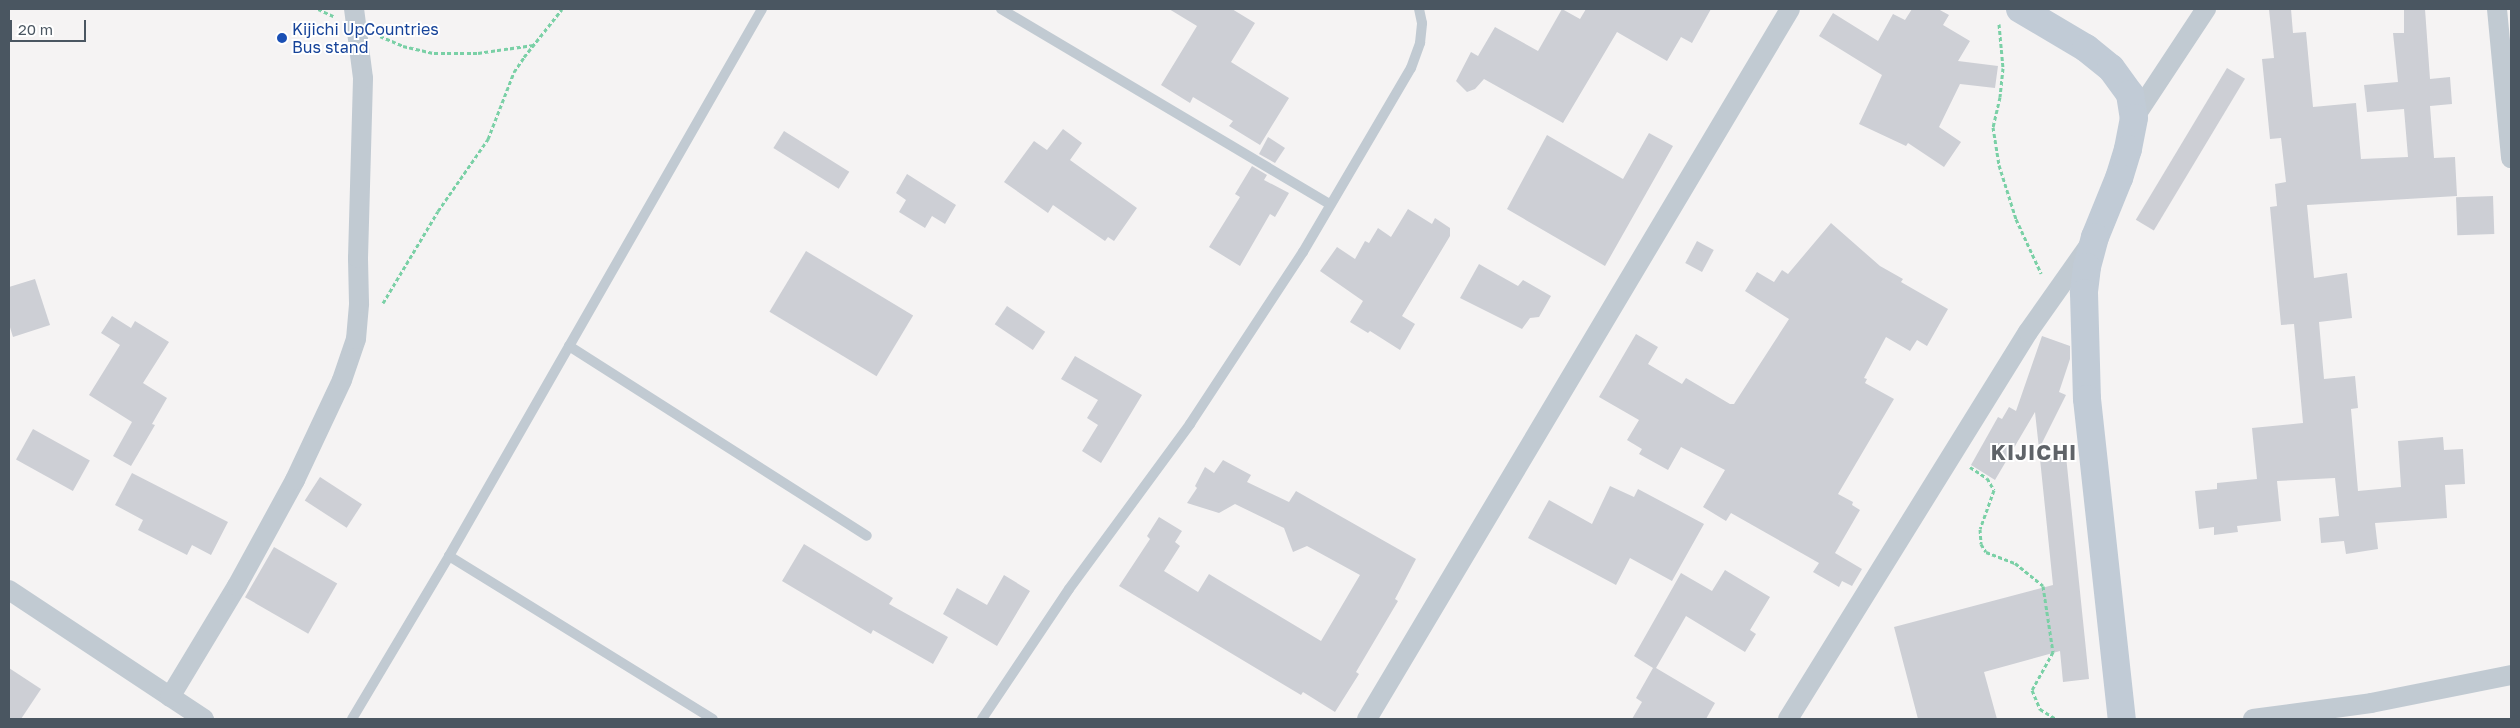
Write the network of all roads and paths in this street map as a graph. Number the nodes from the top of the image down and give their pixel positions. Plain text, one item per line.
1 (318, 9) edge
2 (562, 9) edge
3 (762, 9) edge
4 (1001, 9) edge
5 (1419, 9) edge
6 (1790, 9) edge
7 (2206, 9) edge
8 (2497, 9) edge
9 (2009, 13) edge
10 (356, 18) edge
11 (533, 45) junction
12 (2134, 118) junction
13 (2511, 158) edge
14 (1330, 204) junction
15 (2095, 237) junction
16 (2054, 296) junction
17 (381, 306) dead end
18 (569, 346) junction
19 (1944, 464) junction
20 (868, 536) dead end
21 (449, 556) junction
22 (9, 590) edge
23 (2511, 674) edge
24 (170, 697) junction
25 (988, 717) edge
26 (204, 719) edge
27 (352, 719) edge
28 (713, 719) edge
29 (1367, 719) edge
30 (1788, 719) edge
31 (2056, 719) edge
32 (2122, 719) edge
33 (2253, 719) edge

1 - 10 path
2 - 11 path
3 - 18 lane
4 - 14 lane
5 - 14 lane
6 - 29 street
7 - 12 street
8 - 13 street
9 - 12 street
9 - 16 path
10 - 11 path
10 - 24 street
11 - 17 path
12 - 15 street
14 - 25 lane
15 - 16 street
15 - 32 street
16 - 19 street
18 - 20 lane
18 - 21 lane
19 - 30 street
19 - 31 path
21 - 27 lane
21 - 28 lane
22 - 24 street
23 - 33 street
24 - 26 street

